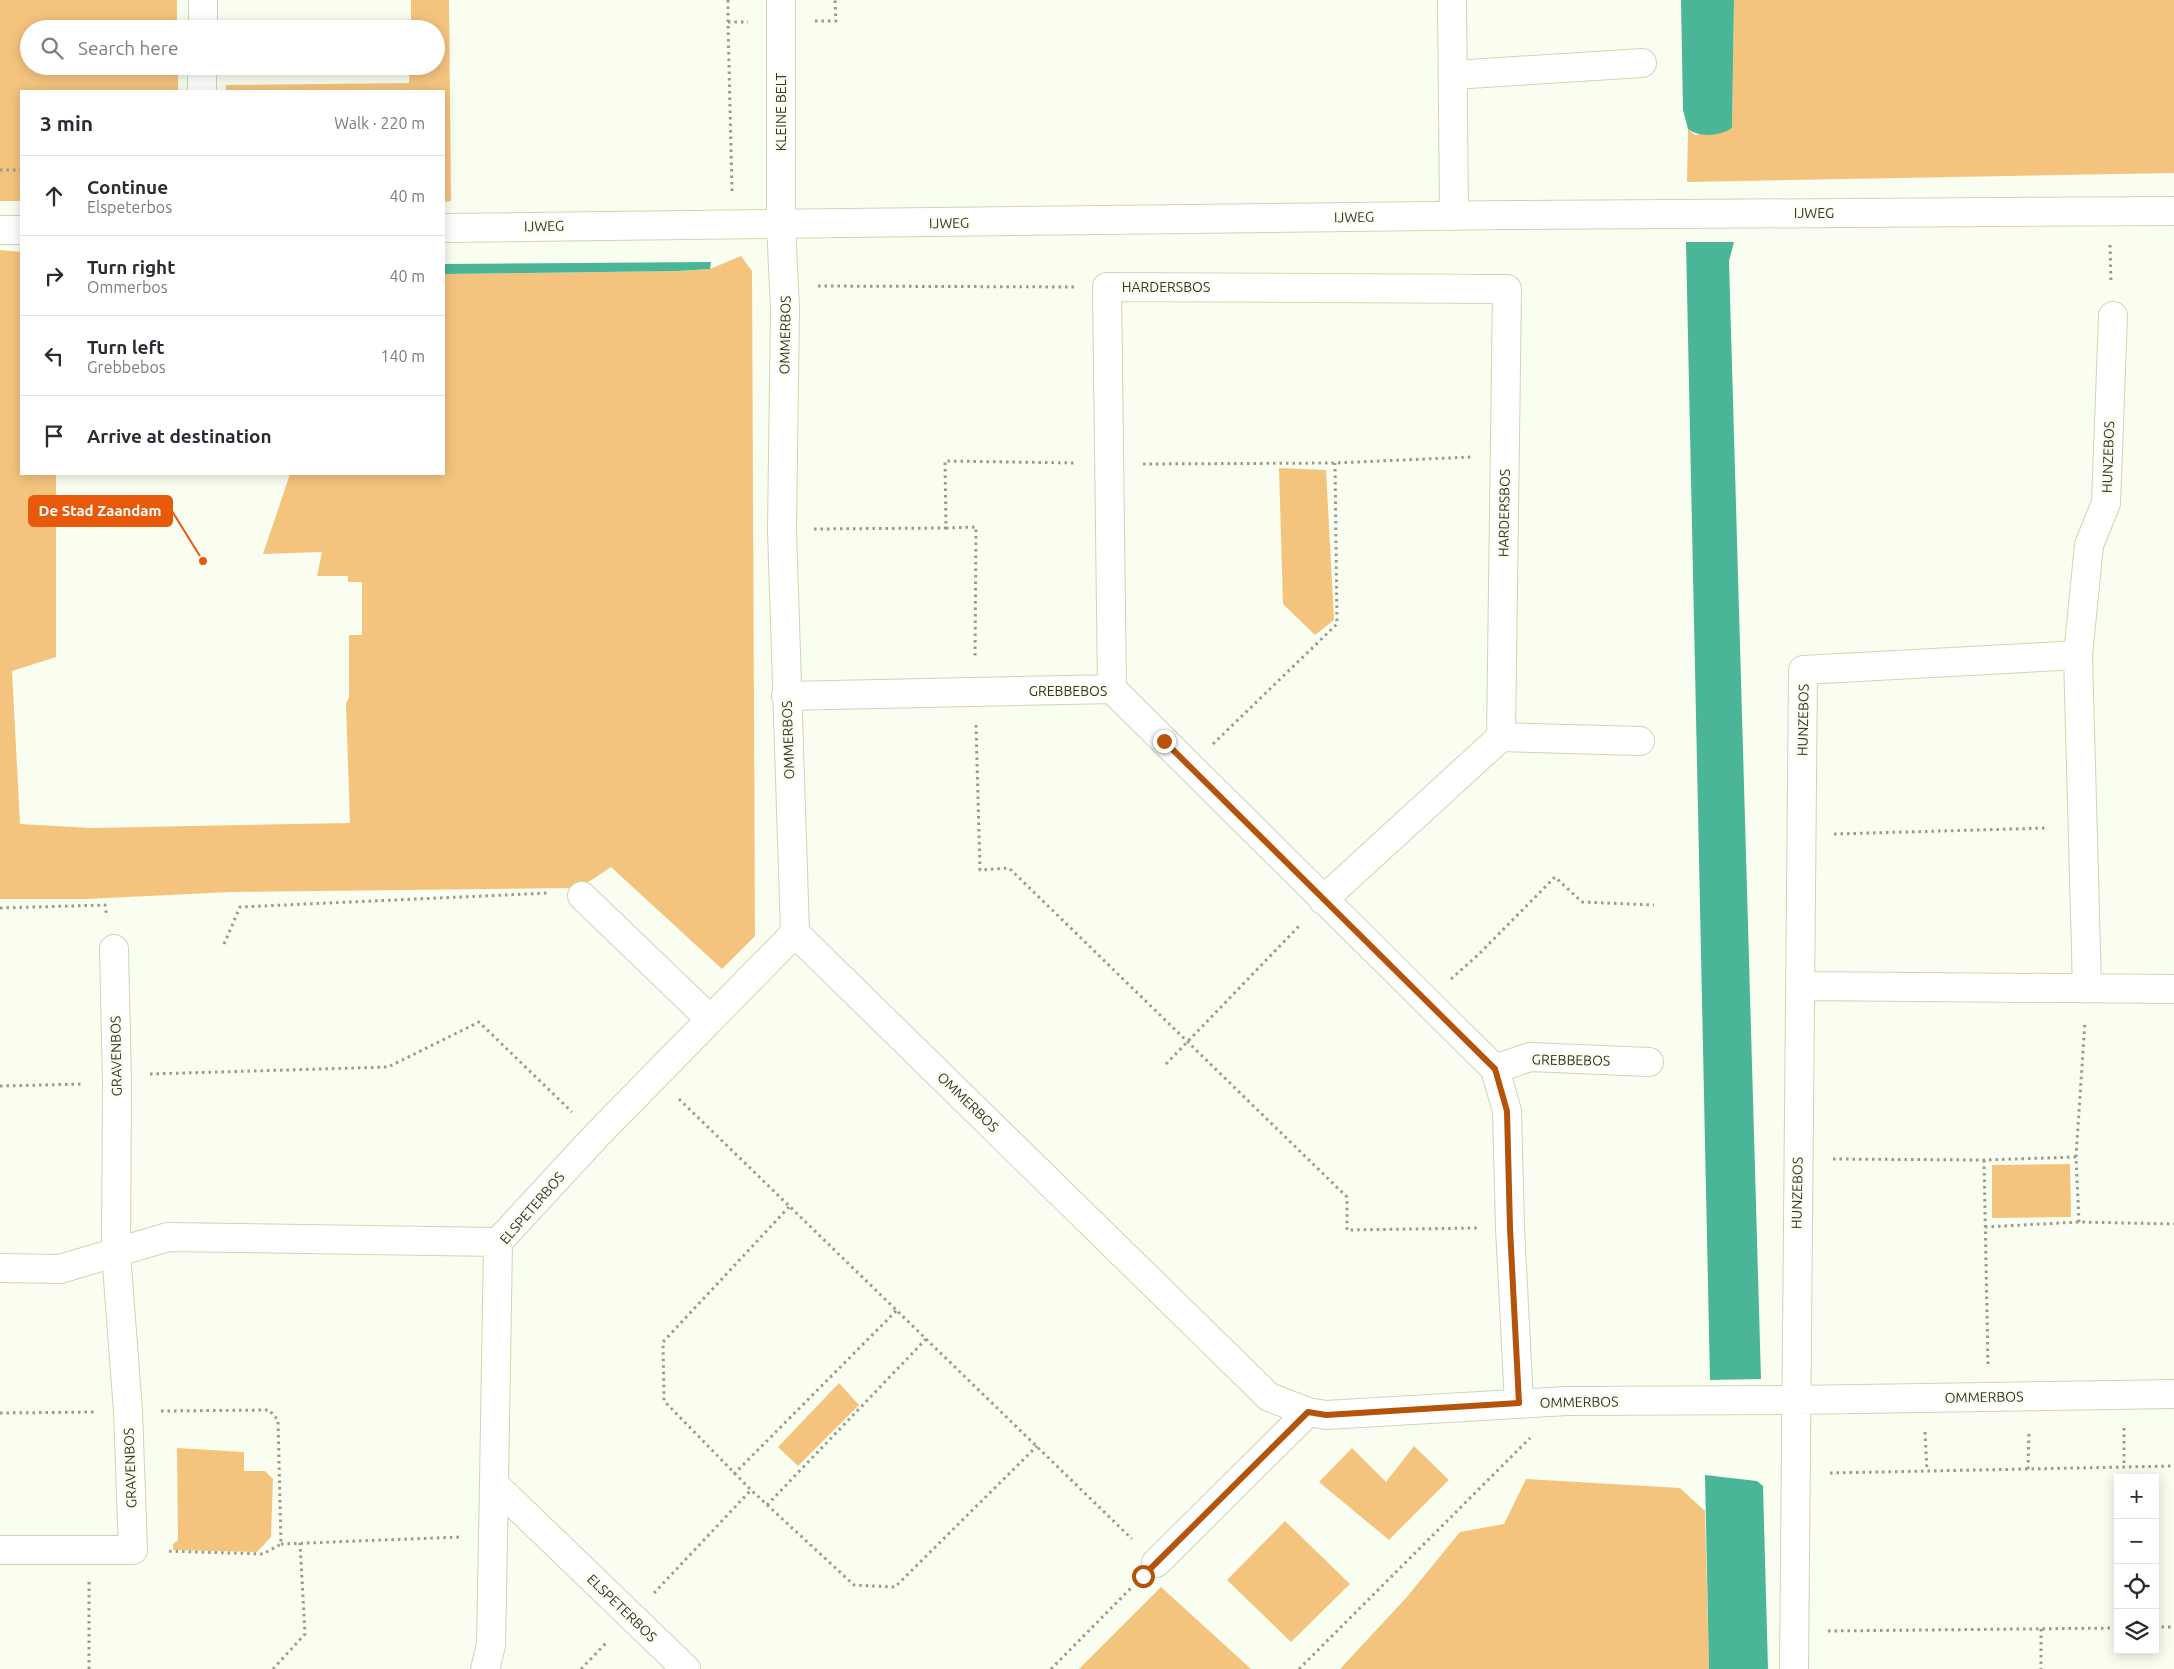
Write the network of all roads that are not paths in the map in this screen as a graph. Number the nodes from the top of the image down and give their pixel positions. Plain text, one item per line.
1 (203, 0) edge
2 (782, 0) edge
3 (1452, 0) edge
4 (202, 20) edge
5 (1642, 63) dead end
6 (202, 75) edge
7 (1453, 75) junction
8 (202, 90) edge
9 (2174, 211) edge
10 (1454, 216) junction
11 (781, 225) junction
12 (445, 228) edge
13 (0, 230) edge
14 (20, 230) edge
15 (2112, 316) road end
16 (2078, 655) junction
17 (1112, 689) junction
18 (786, 696) junction
19 (1501, 737) junction
20 (1640, 741) dead end
21 (582, 896) road end
22 (1324, 900) junction
23 (795, 933) junction
24 (114, 949) road end
25 (1800, 986) junction
26 (2087, 988) junction
27 (2174, 988) edge
28 (710, 1019) junction
29 (1649, 1062) dead end
30 (1495, 1069) junction
31 (498, 1242) junction
32 (116, 1253) junction
33 (0, 1268) edge
34 (2174, 1394) edge
35 (1795, 1400) junction
36 (1519, 1403) junction
37 (1308, 1412) junction
38 (494, 1484) junction
39 (0, 1550) edge
40 (1156, 1563) road end
41 (485, 1669) edge
42 (686, 1669) edge
43 (1794, 1669) edge

1 - 4 street
2 - 11 street, KLEINE BELT
3 - 7 street
5 - 7 street
6 - 8 street
7 - 10 street
9 - 10 street, IJWEG
10 - 11 street, IJWEG
11 - 12 street, IJWEG
11 - 18 street, OMMERBOS
13 - 14 street
15 - 16 street, HUNZEBOS
16 - 25 street, HUNZEBOS
16 - 26 street, HUNZEBOS
17 - 18 street, GREBBEBOS
17 - 19 street, HARDERSBOS
17 - 22 street, GREBBEBOS
18 - 23 street, OMMERBOS
19 - 20 street
19 - 22 street
21 - 28 street
22 - 30 street, GREBBEBOS
23 - 28 street, ELSPETERBOS
23 - 37 street, OMMERBOS
24 - 32 street, GRAVENBOS
25 - 26 street
25 - 35 street, HUNZEBOS
26 - 27 street
28 - 31 street, ELSPETERBOS
29 - 30 street, GREBBEBOS
30 - 36 street, GREBBEBOS
31 - 32 street
31 - 38 street, ELSPETERBOS
32 - 33 street
32 - 39 street, GRAVENBOS
34 - 35 street, OMMERBOS
35 - 36 street, OMMERBOS
35 - 43 street
36 - 37 street, OMMERBOS
37 - 40 street
38 - 41 street, ELSPETERBOS
38 - 42 street, ELSPETERBOS

